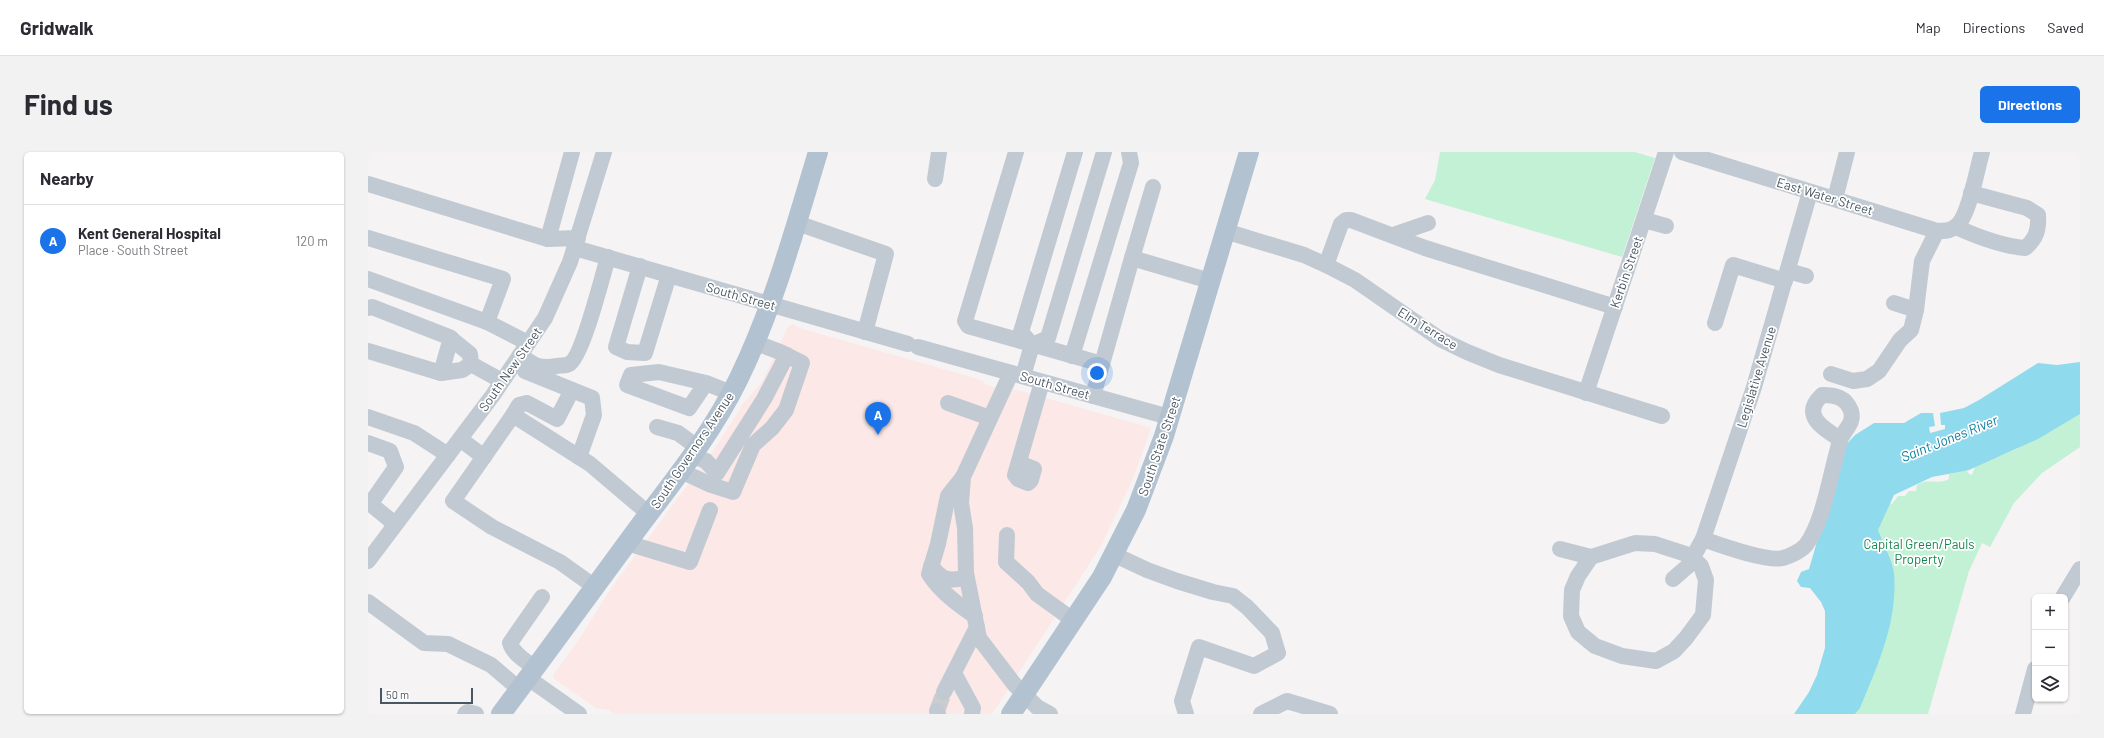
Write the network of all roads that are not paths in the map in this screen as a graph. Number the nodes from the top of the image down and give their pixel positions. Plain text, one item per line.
1 (572, 152) edge
2 (604, 152) edge
3 (818, 152) edge
4 (939, 152) edge
5 (1016, 152) edge
6 (1075, 152) edge
7 (1104, 152) edge
8 (1249, 152) edge
9 (1666, 152) edge
10 (1682, 152) edge
11 (1847, 152) edge
12 (1982, 152) edge
13 (1130, 157) edge
14 (935, 179) dead end
15 (368, 184) edge
16 (1153, 187) dead end
17 (1810, 192) junction
18 (1971, 193) junction
19 (1835, 199) junction
20 (1644, 220) junction
21 (797, 223) junction
22 (1428, 223) dead end
23 (1960, 223) junction
24 (1666, 226) dead end
25 (1225, 231) junction
26 (1937, 231) junction
27 (1393, 235) junction
28 (368, 238) edge
29 (548, 239) junction
30 (576, 243) junction
31 (608, 257) junction
32 (1132, 258) junction
33 (1326, 264) junction
34 (640, 266) junction
35 (669, 275) junction
36 (1787, 276) junction
37 (1806, 276) dead end
38 (368, 278) edge
39 (1210, 281) junction
40 (1894, 303) dead end
41 (770, 304) junction
42 (1615, 307) junction
43 (368, 308) edge
44 (1916, 310) junction
45 (487, 322) junction
46 (1714, 323) dead end
47 (864, 332) junction
48 (451, 338) junction
49 (754, 342) junction
50 (1032, 344) junction
51 (368, 351) edge
52 (520, 355) junction
53 (787, 355) junction
54 (1072, 356) junction
55 (471, 364) junction
56 (1102, 364) junction
57 (441, 373) junction
58 (1831, 374) dead end
59 (1017, 375) junction
60 (502, 381) junction
61 (1042, 382) junction
62 (706, 383) dead end
63 (771, 386) junction
64 (572, 390) junction
65 (731, 393) junction
66 (1586, 393) junction
67 (1093, 396) junction
68 (948, 403) dead end
69 (788, 405) junction
70 (513, 415) junction
71 (1662, 416) dead end
72 (368, 417) edge
73 (1169, 417) junction
74 (990, 418) junction
75 (657, 427) dead end
76 (460, 439) junction
77 (1840, 439) dead end
78 (368, 443) edge
79 (448, 455) junction
80 (484, 457) junction
81 (579, 457) junction
82 (690, 457) junction
83 (1019, 463) dead end
84 (963, 478) junction
85 (370, 503) edge
86 (710, 510) dead end
87 (649, 514) junction
88 (396, 524) junction
89 (1007, 535) dead end
90 (1703, 540) junction
91 (627, 543) junction
92 (1560, 549) dead end
93 (1115, 555) junction
94 (1591, 557) junction
95 (1693, 559) junction
96 (368, 561) edge
97 (932, 566) junction
98 (2080, 569) edge
99 (967, 578) junction
100 (1673, 579) dead end
101 (595, 587) junction
102 (2065, 594) edge
103 (542, 597) dead end
104 (368, 602) edge
105 (1073, 620) junction
106 (976, 622) junction
107 (954, 673) junction
108 (527, 678) junction
109 (2032, 680) edge
110 (944, 692) tunnel mouth
111 (1023, 692) junction
112 (465, 714) edge
113 (476, 714) edge
114 (501, 714) edge
115 (579, 714) edge
116 (972, 714) edge
117 (1011, 714) edge
118 (1050, 714) edge
119 (1186, 714) edge
120 (1261, 714) edge
121 (1330, 714) edge
122 (2023, 714) edge

1 - 29 street
2 - 30 street, South New Street
3 - 21 main road, South Governors Avenue
4 - 14 street
5 - 50 street
6 - 50 street
7 - 50 street
8 - 25 main road, South State Street
9 - 20 street, Kerbin Street
10 - 17 street, East Water Street
11 - 19 street
12 - 18 street
13 - 54 street
15 - 29 street, South Street
16 - 32 street
17 - 19 street, East Water Street
17 - 36 street, Legislative Avenue
18 - 23 street
18 - 23 street
19 - 26 street, East Water Street
20 - 24 street
20 - 42 street, Kerbin Street
21 - 41 main road, South Governors Avenue
21 - 47 street
22 - 27 street
23 - 26 street, East Water Street
25 - 33 street, Elm Terrace
25 - 39 main road, South State Street
26 - 44 street
27 - 33 street
27 - 42 street
28 - 45 street
29 - 30 street, South Street
30 - 31 street, South Street
30 - 52 street, South New Street
31 - 34 street, South Street
31 - 52 street
32 - 39 street
32 - 56 street
33 - 66 street, Elm Terrace
34 - 35 street, South Street
34 - 35 street
35 - 41 street, South Street
36 - 37 street
36 - 46 street
36 - 90 street, Legislative Avenue
38 - 45 street
39 - 73 main road, South State Street
40 - 44 street
41 - 47 street, South Street
41 - 49 main road, South Governors Avenue
42 - 66 street, Kerbin Street
43 - 48 street
44 - 58 street
45 - 52 street
47 - 59 street, South Street
48 - 55 street
48 - 57 street
49 - 53 street
49 - 65 main road, South Governors Avenue
50 - 54 street
50 - 59 street
51 - 57 street
52 - 60 street, South New Street
52 - 64 street
53 - 63 street
53 - 69 street
54 - 56 street
55 - 57 street
55 - 60 street
56 - 67 street
59 - 61 street, South Street
59 - 74 street
60 - 76 street, South New Street
61 - 67 street, South Street
61 - 83 street
62 - 65 street
63 - 69 street
63 - 82 street
64 - 70 street
64 - 81 street
65 - 82 main road, South Governors Avenue
66 - 71 street, Elm Terrace
67 - 73 street, South Street
68 - 74 street
69 - 82 street
70 - 80 street
70 - 81 street
72 - 79 street
73 - 93 main road, South State Street
74 - 84 street
75 - 82 street
76 - 79 street, South New Street
76 - 80 street
77 - 90 street
78 - 85 street
79 - 88 street, South New Street
80 - 101 street
81 - 87 street
82 - 87 main road, South Governors Avenue
84 - 97 street
84 - 99 street
85 - 88 street
86 - 91 street
87 - 91 main road, South Governors Avenue
88 - 96 street, South New Street
89 - 105 street
90 - 95 street, Legislative Avenue
91 - 101 main road, South Governors Avenue
92 - 94 street
93 - 105 main road, South State Street
93 - 119 street
94 - 95 street
94 - 95 street
95 - 100 street, Legislative Avenue
97 - 99 street
97 - 106 street
98 - 102 street
99 - 106 street
101 - 108 main road, South Governors Avenue
103 - 108 street
104 - 108 street
105 - 111 main road, South State Street
106 - 107 street
106 - 111 street
107 - 110 street
107 - 116 street
108 - 114 main road, South Governors Avenue
108 - 115 street
109 - 122 street
111 - 117 main road, South State Street
111 - 118 street
112 - 113 street
120 - 121 street

